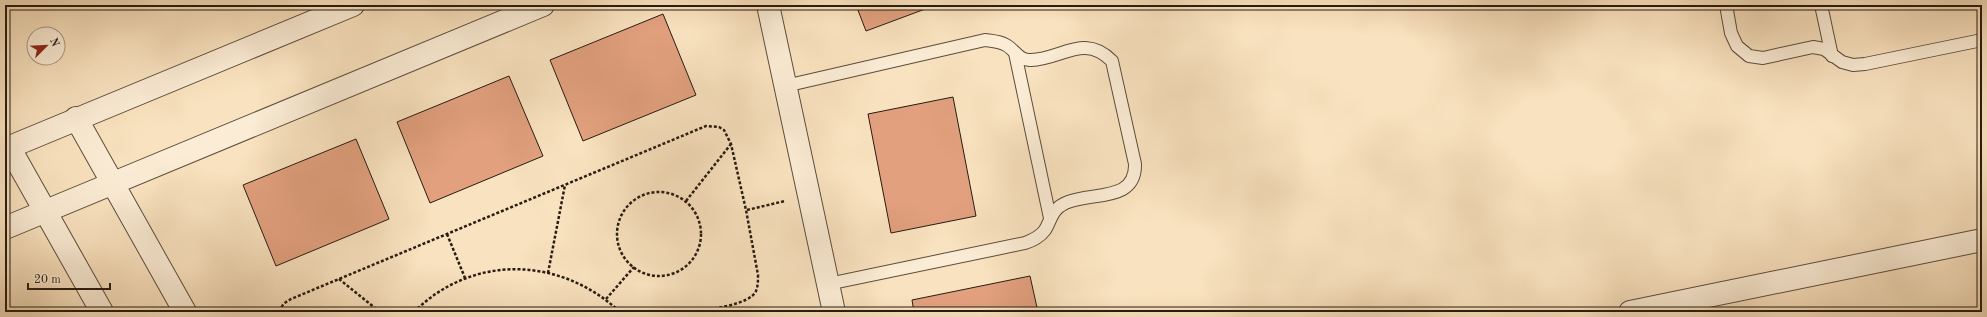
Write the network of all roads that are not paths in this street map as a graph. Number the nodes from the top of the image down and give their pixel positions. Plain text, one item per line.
1 (353, 5) edge
2 (543, 5) edge
3 (768, 5) edge
4 (1726, 5) edge
5 (1822, 5) edge
6 (1982, 40) edge
7 (1015, 53) junction
8 (1832, 56) junction
9 (785, 86) junction
10 (76, 118) junction
11 (7, 148) edge
12 (112, 183) junction
13 (45, 211) junction
14 (1050, 218) junction
15 (5, 228) edge
16 (1982, 240) edge
17 (828, 284) junction
18 (1714, 304) edge
19 (102, 312) edge
20 (185, 312) edge
21 (834, 312) edge
22 (1630, 312) edge

1 - 10 street
2 - 12 street
3 - 9 street
4 - 8 lane
5 - 8 lane
6 - 8 lane
7 - 9 lane
7 - 14 lane
7 - 14 lane
9 - 17 street
10 - 11 street
10 - 12 street
11 - 13 street
12 - 13 street
12 - 20 street
13 - 15 street
13 - 19 street
14 - 17 lane
16 - 18 street
17 - 21 street
18 - 22 street

